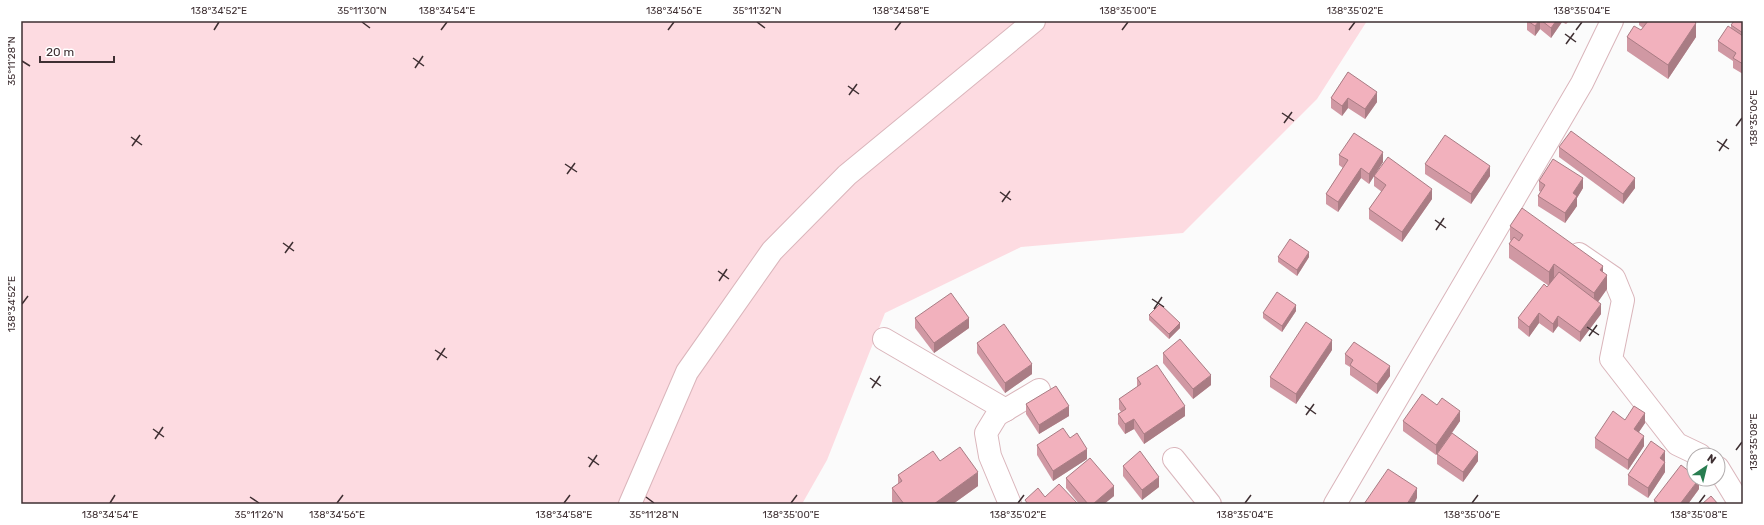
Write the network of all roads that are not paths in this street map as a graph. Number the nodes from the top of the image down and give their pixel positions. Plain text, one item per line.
1 (1034, 21) edge
2 (1612, 21) edge
3 (1510, 205) junction
4 (1529, 218) edge
5 (1562, 241) edge
6 (884, 339) dead end
7 (1039, 390) dead end
8 (1006, 410) junction
9 (1686, 448) edge
10 (1174, 458) dead end
11 (1726, 481) edge
12 (630, 504) edge
13 (1010, 504) edge
14 (1210, 504) edge
15 (1335, 504) edge
16 (1740, 504) edge

1 - 12 street
2 - 3 street
3 - 4 street
3 - 15 street
5 - 9 street
6 - 8 street
7 - 8 street
8 - 13 street
10 - 14 street
11 - 16 street

